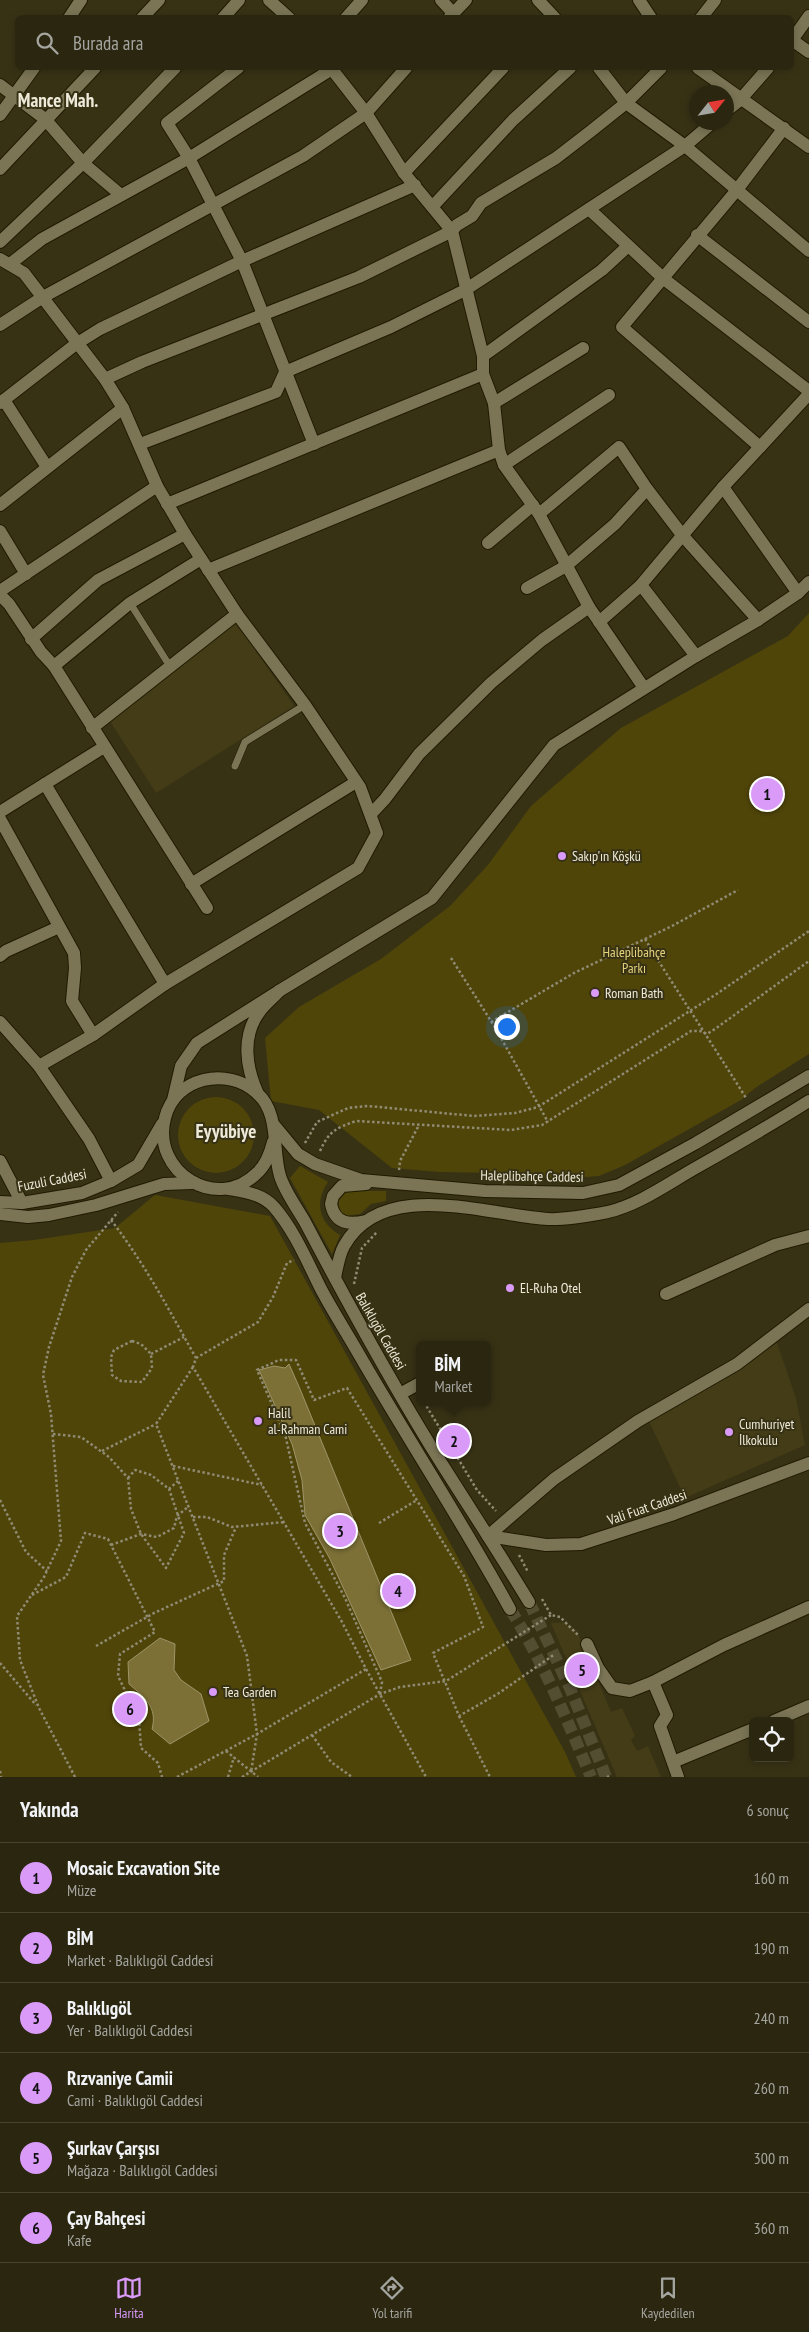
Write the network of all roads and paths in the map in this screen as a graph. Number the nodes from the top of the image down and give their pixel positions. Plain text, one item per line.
1 (81, 0) edge
2 (159, 0) edge
3 (239, 0) edge
4 (270, 0) edge
5 (362, 0) edge
6 (441, 0) edge
7 (466, 0) edge
8 (538, 0) edge
9 (639, 0) edge
10 (715, 0) edge
11 (71, 15) edge
12 (145, 15) edge
13 (225, 15) edge
14 (286, 15) edge
15 (349, 15) edge
16 (451, 15) edge
17 (552, 15) edge
18 (649, 15) edge
19 (703, 15) edge
20 (809, 16) edge
21 (794, 37) edge
22 (794, 41) edge
23 (809, 52) edge
24 (33, 70) edge
25 (92, 70) edge
26 (173, 70) edge
27 (235, 70) edge
28 (329, 70) edge
29 (334, 70) edge
30 (404, 70) edge
31 (501, 70) edge
32 (568, 70) edge
33 (601, 70) edge
34 (659, 70) edge
35 (701, 70) edge
36 (766, 70) edge
37 (0, 84) edge
38 (14, 96) junction
39 (740, 100) junction
40 (626, 103) junction
41 (734, 105) edge
42 (366, 113) junction
43 (0, 115) edge
44 (45, 119) junction
45 (784, 128) junction
46 (704, 130) edge
47 (685, 146) junction
48 (809, 147) edge
49 (189, 158) junction
50 (83, 163) junction
51 (0, 169) edge
52 (404, 173) junction
53 (415, 185) junction
54 (736, 191) junction
55 (121, 195) junction
56 (213, 205) junction
57 (433, 206) junction
58 (589, 209) junction
59 (452, 231) junction
60 (698, 235) junction
61 (0, 242) edge
62 (627, 247) junction
63 (809, 252) edge
64 (5, 261) edge
65 (242, 261) junction
66 (664, 279) junction
67 (465, 290) junction
68 (43, 297) junction
69 (264, 315) junction
70 (809, 322) edge
71 (0, 325) edge
72 (76, 344) junction
73 (583, 348) dead end
74 (483, 356) junction
75 (286, 372) junction
76 (483, 374) junction
77 (105, 380) junction
78 (809, 393) edge
79 (609, 395) dead end
80 (2, 402) edge
81 (494, 403) junction
82 (123, 408) junction
83 (140, 444) junction
84 (314, 444) junction
85 (760, 447) junction
86 (499, 450) junction
87 (504, 465) junction
88 (47, 467) junction
89 (157, 486) junction
90 (723, 487) junction
91 (647, 489) junction
92 (168, 504) junction
93 (0, 505) edge
94 (536, 510) junction
95 (0, 531) edge
96 (185, 534) junction
97 (683, 536) junction
98 (488, 543) dead end
99 (201, 559) junction
100 (566, 566) junction
101 (208, 570) junction
102 (26, 574) junction
103 (809, 582) edge
104 (641, 585) junction
105 (527, 588) dead end
106 (0, 591) edge
107 (798, 593) junction
108 (0, 595) edge
109 (130, 602) junction
110 (589, 607) junction
111 (237, 614) junction
112 (758, 620) junction
113 (599, 622) junction
114 (32, 639) junction
115 (696, 656) junction
116 (54, 666) junction
117 (171, 668) junction
118 (644, 688) junction
119 (305, 705) junction
120 (92, 728) junction
121 (104, 747) junction
122 (235, 766) dead end
123 (356, 782) junction
124 (46, 784) junction
125 (0, 812) edge
126 (371, 814) junction
127 (0, 819) edge
128 (191, 884) junction
129 (738, 890) dead end
130 (207, 908) dead end
131 (59, 927) junction
132 (809, 931) edge
133 (645, 939) junction
134 (0, 956) edge
135 (451, 958) dead end
136 (809, 962) edge
137 (165, 984) junction
138 (279, 992) junction
139 (689, 1012) junction
140 (0, 1022) edge
141 (491, 1022) junction
142 (706, 1034) junction
143 (93, 1035) junction
144 (39, 1066) junction
145 (809, 1076) edge
146 (258, 1094) junction
147 (173, 1100) junction
148 (809, 1100) edge
149 (538, 1108) junction
150 (754, 1110) junction
151 (165, 1117) junction
152 (548, 1122) junction
153 (274, 1125) junction
154 (419, 1125) junction
155 (274, 1142) junction
156 (298, 1154) junction
157 (0, 1161) edge
158 (315, 1164) junction
159 (111, 1181) junction
160 (192, 1182) junction
161 (383, 1183) junction
162 (397, 1183) junction
163 (227, 1188) junction
164 (135, 1193) junction
165 (0, 1202) edge
166 (22, 1203) junction
167 (0, 1214) edge
168 (111, 1220) junction
169 (370, 1220) junction
170 (378, 1231) dead end
171 (809, 1236) edge
172 (304, 1254) junction
173 (335, 1278) junction
174 (356, 1292) dead end
175 (666, 1294) dead end
176 (809, 1309) edge
177 (184, 1338) junction
178 (151, 1354) junction
179 (196, 1358) junction
180 (193, 1367) junction
181 (416, 1385) edge
182 (400, 1394) junction
183 (156, 1424) junction
184 (53, 1434) junction
185 (101, 1451) junction
186 (809, 1463) edge
187 (173, 1466) junction
188 (128, 1478) junction
189 (178, 1482) junction
190 (263, 1485) junction
191 (169, 1489) junction
192 (0, 1500) edge
193 (417, 1500) junction
194 (190, 1506) junction
195 (177, 1516) junction
196 (193, 1517) junction
197 (285, 1522) junction
198 (379, 1523) dead end
199 (236, 1527) junction
200 (141, 1534) junction
201 (488, 1536) junction
202 (111, 1545) junction
203 (47, 1571) junction
204 (219, 1583) junction
205 (31, 1596) junction
206 (529, 1602) tunnel mouth
207 (809, 1608) edge
208 (510, 1609) tunnel mouth
209 (551, 1615) dead end
210 (147, 1616) junction
211 (587, 1644) dead end
212 (96, 1646) dead end
213 (555, 1654) dead end
214 (0, 1663) edge
215 (366, 1669) junction
216 (446, 1681) junction
217 (653, 1682) junction
218 (380, 1694) junction
219 (809, 1706) edge
220 (38, 1708) junction
221 (459, 1716) junction
222 (783, 1717) edge
223 (749, 1731) edge
224 (257, 1734) junction
225 (312, 1735) junction
226 (226, 1751) junction
227 (234, 1756) junction
228 (673, 1762) junction
229 (0, 1771) edge
230 (252, 1772) junction
231 (1, 1777) edge
232 (75, 1777) edge
233 (162, 1777) edge
234 (177, 1777) edge
235 (228, 1777) edge
236 (242, 1777) edge
237 (258, 1777) edge
238 (352, 1777) edge
239 (426, 1777) edge
240 (490, 1777) edge
241 (678, 1777) edge

1 - 11 street
2 - 12 street
3 - 13 street
4 - 14 street
5 - 15 street
6 - 16 street
7 - 16 street
8 - 17 street
9 - 18 street
10 - 19 street
20 - 21 street
22 - 23 street
24 - 38 street
25 - 44 street
26 - 50 street
27 - 49 street
28 - 49 street
29 - 42 street
30 - 42 street
31 - 52 street
32 - 57 street
33 - 40 street
34 - 40 street
35 - 39 street
36 - 39 street
37 - 38 street
38 - 43 street
38 - 44 street
39 - 41 street
39 - 45 street
40 - 47 street
40 - 59 street
42 - 52 street
42 - 56 street
44 - 50 street
44 - 51 street
45 - 48 street
45 - 54 street
46 - 47 street
47 - 54 street
47 - 58 street
49 - 55 street
49 - 56 street
50 - 55 street
50 - 61 street
52 - 53 street
53 - 57 street
53 - 65 street
54 - 60 street
54 - 63 street
55 - 64 street
56 - 65 street
56 - 68 street
57 - 59 street
58 - 62 street
58 - 67 street
59 - 67 street
59 - 69 street
60 - 66 street
60 - 70 street
62 - 66 street
62 - 74 street
64 - 68 street
65 - 69 street
65 - 72 street
66 - 78 street
66 - 85 street
67 - 74 street
67 - 75 street
68 - 71 street
68 - 72 street
69 - 75 street
69 - 77 street
72 - 77 street
72 - 80 street
73 - 81 street
74 - 76 street
75 - 83 street
75 - 84 street
76 - 81 street
76 - 84 street
77 - 82 street
78 - 85 street
79 - 87 street
80 - 88 street
81 - 86 street
82 - 83 street
82 - 88 street
83 - 89 street
84 - 92 street
85 - 90 street
86 - 87 street
86 - 101 street
87 - 94 street
88 - 93 street
89 - 92 street
89 - 102 street
90 - 97 street
90 - 107 street
91 - 94 street
91 - 97 street
91 - 100 street
92 - 96 street
94 - 98 street
94 - 100 street
95 - 102 street
96 - 99 street
96 - 114 street
97 - 104 street
97 - 112 street
99 - 101 street
99 - 109 street
100 - 105 street
100 - 110 street
101 - 111 street
102 - 106 street
103 - 107 street
104 - 113 street
104 - 115 street
107 - 112 street
108 - 114 street
109 - 116 street
109 - 117 lane
110 - 113 street
110 - 126 street
111 - 117 street
111 - 119 street
112 - 115 street
113 - 118 street
114 - 116 street
115 - 118 street
116 - 120 street
117 - 120 street
118 - 138 street
119 - 122 lane
119 - 123 street
120 - 121 street
121 - 124 street
121 - 128 street
123 - 126 street
123 - 128 street
124 - 125 street
124 - 137 street
126 - 137 street
127 - 131 street
128 - 130 street
129 - 133 path
131 - 134 street
131 - 143 street
132 - 139 path
133 - 139 path
133 - 141 path
135 - 141 path
136 - 142 path
137 - 143 street
138 - 146 street
138 - 147 street
139 - 142 path
139 - 149 path
140 - 144 street
141 - 149 path
142 - 150 path
142 - 152 path
143 - 144 street
144 - 159 street
145 - 150 street, Haleplibahçe Caddesi
146 - 147 street
146 - 153 street
147 - 151 street
148 - 169 street
149 - 152 path
149 - 156 path
150 - 162 street, Haleplibahçe Caddesi
151 - 159 street, Fuzuli Caddesi
151 - 160 street
152 - 154 path
153 - 155 street
153 - 156 street, Haleplibahçe Caddesi
154 - 158 path
154 - 162 path
155 - 163 street
155 - 173 street, Balıklıgöl Caddesi
156 - 158 street, Haleplibahçe Caddesi
157 - 166 street
158 - 161 street, Haleplibahçe Caddesi
159 - 166 street, Fuzuli Caddesi
160 - 163 street
160 - 164 street
161 - 162 street, Haleplibahçe Caddesi
161 - 169 street
163 - 172 street
164 - 167 street
164 - 168 path
165 - 166 street, Fuzuli Caddesi
168 - 177 path
168 - 184 path
169 - 173 street
170 - 174 path
171 - 175 street
172 - 179 path
172 - 208 street
173 - 182 street, Balıklıgöl Caddesi
176 - 201 street
177 - 178 path
177 - 179 path
178 - 178 path
179 - 180 path
180 - 183 path
180 - 190 path
181 - 182 street
182 - 201 street, Balıklıgöl Caddesi
183 - 185 path
183 - 187 path
184 - 185 path
184 - 203 path
185 - 188 path
186 - 201 street, Vali Fuat Caddesi
187 - 189 path
187 - 190 path
188 - 191 path
188 - 200 path
189 - 191 path
189 - 194 path
190 - 197 path
191 - 195 path
192 - 203 path
193 - 198 path
193 - 216 path
193 - 218 path
194 - 195 path
194 - 196 path
195 - 200 path
195 - 200 path
196 - 199 path
196 - 204 path
197 - 199 path
197 - 215 path
199 - 204 path
200 - 202 path
201 - 206 street, Balıklıgöl Caddesi
202 - 205 path
202 - 210 path
203 - 205 path
204 - 210 path
204 - 224 path
205 - 220 path
207 - 217 street
209 - 216 path
210 - 212 path
210 - 233 path
211 - 217 street
213 - 221 path
214 - 220 path
215 - 218 path
215 - 224 path
216 - 218 path
216 - 221 path
217 - 228 street
218 - 225 path
218 - 239 path
219 - 222 street
220 - 232 path
221 - 240 path
223 - 228 street
224 - 226 path
224 - 230 path
225 - 230 path
225 - 238 path
226 - 227 path
226 - 234 path
227 - 230 path
227 - 235 path
228 - 241 street
229 - 231 path
230 - 236 path
230 - 237 path

